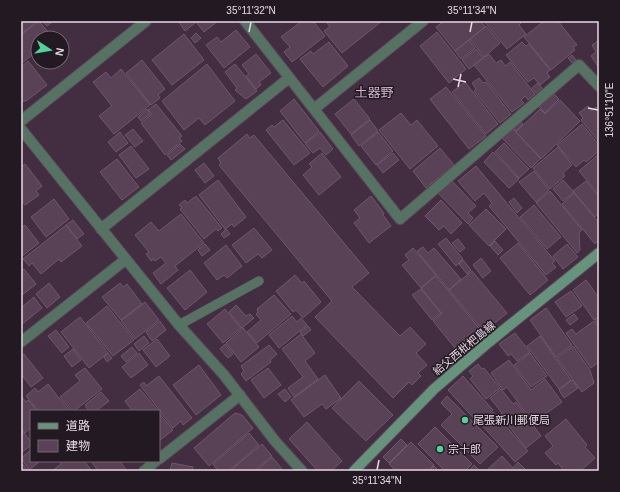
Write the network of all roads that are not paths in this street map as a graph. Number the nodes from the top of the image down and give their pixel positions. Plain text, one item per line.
1 (146, 21) edge
2 (245, 21) edge
3 (423, 21) edge
4 (289, 78) junction
5 (599, 86) edge
6 (314, 109) junction
7 (21, 121) edge
8 (21, 129) edge
9 (101, 229) junction
10 (599, 253) edge
11 (126, 260) junction
12 (259, 281) dead end
13 (179, 325) junction
14 (21, 342) edge
15 (240, 395) junction
16 (160, 458) edge
17 (155, 462) edge
18 (144, 471) edge
19 (302, 471) edge
20 (354, 471) edge

1 - 7 street
2 - 4 street
3 - 6 street
4 - 6 street
4 - 9 street
5 - 6 street
8 - 9 street
9 - 11 street
10 - 20 main road, 給父西枇杷島線
11 - 13 street
11 - 14 street
12 - 13 lane
13 - 15 street
15 - 16 street
15 - 19 street
17 - 18 street

